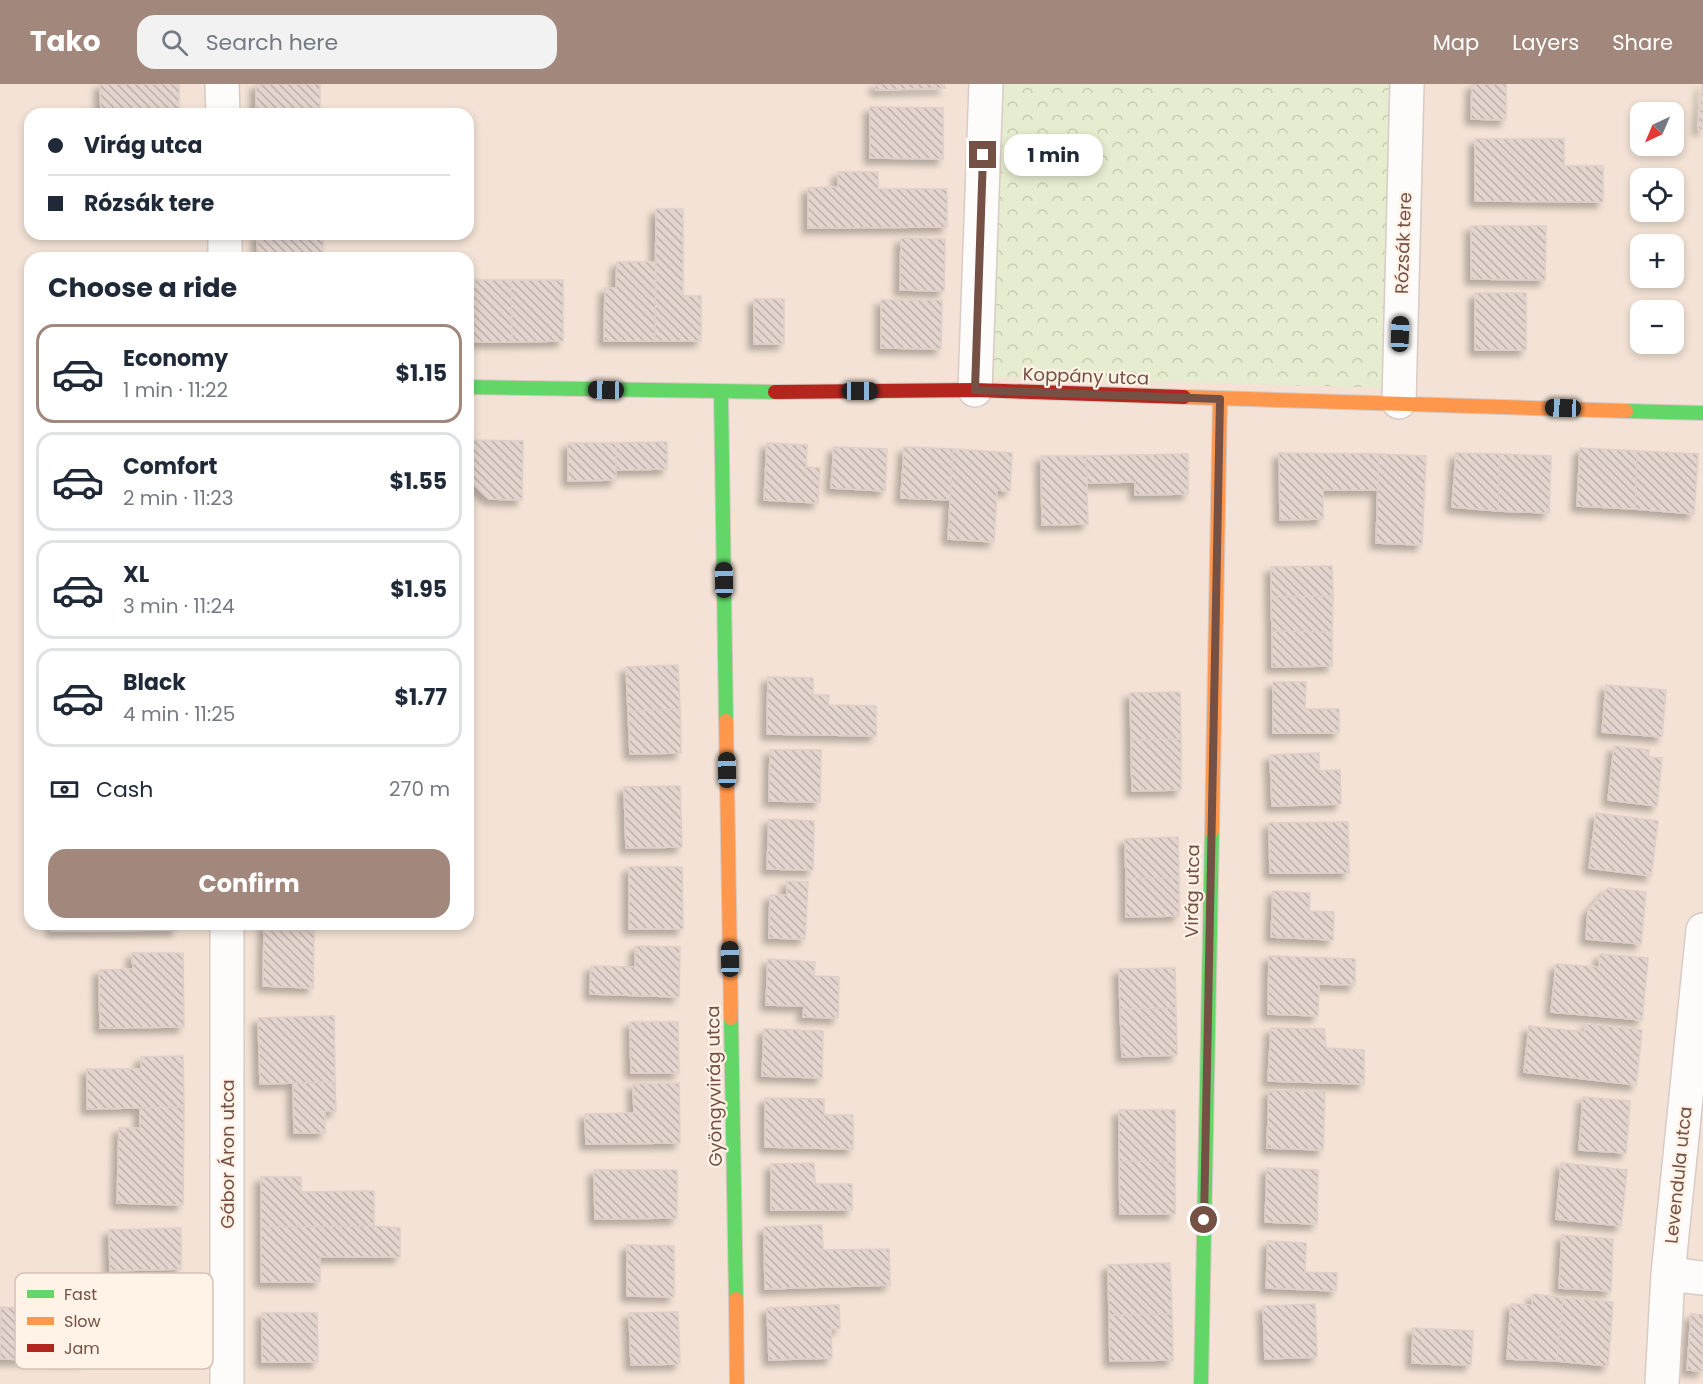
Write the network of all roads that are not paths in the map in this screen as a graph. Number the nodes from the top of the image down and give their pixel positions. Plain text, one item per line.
1 (222, 84) edge
2 (986, 84) edge
3 (1407, 84) edge
4 (223, 108) edge
5 (474, 387) edge
6 (975, 390) junction
7 (721, 392) junction
8 (1220, 399) junction
9 (1399, 402) junction
10 (1703, 413) edge
11 (227, 930) edge
12 (1703, 930) edge
13 (1668, 1274) junction
14 (1703, 1278) edge
15 (227, 1384) edge
16 (737, 1384) edge
17 (1201, 1384) edge
18 (1662, 1384) edge

1 - 4 street
2 - 6 street
3 - 9 street, Rózsák tere
5 - 7 street, Koppány utca
6 - 7 street, Koppány utca
6 - 8 street, Koppány utca
7 - 16 street, Gyöngyvirág utca
8 - 9 street, Koppány utca
8 - 17 street, Virág utca
9 - 10 street, Koppány utca
11 - 15 street, Gábor Áron utca
12 - 13 street, Levendula utca
13 - 14 street
13 - 18 street, Levendula utca

